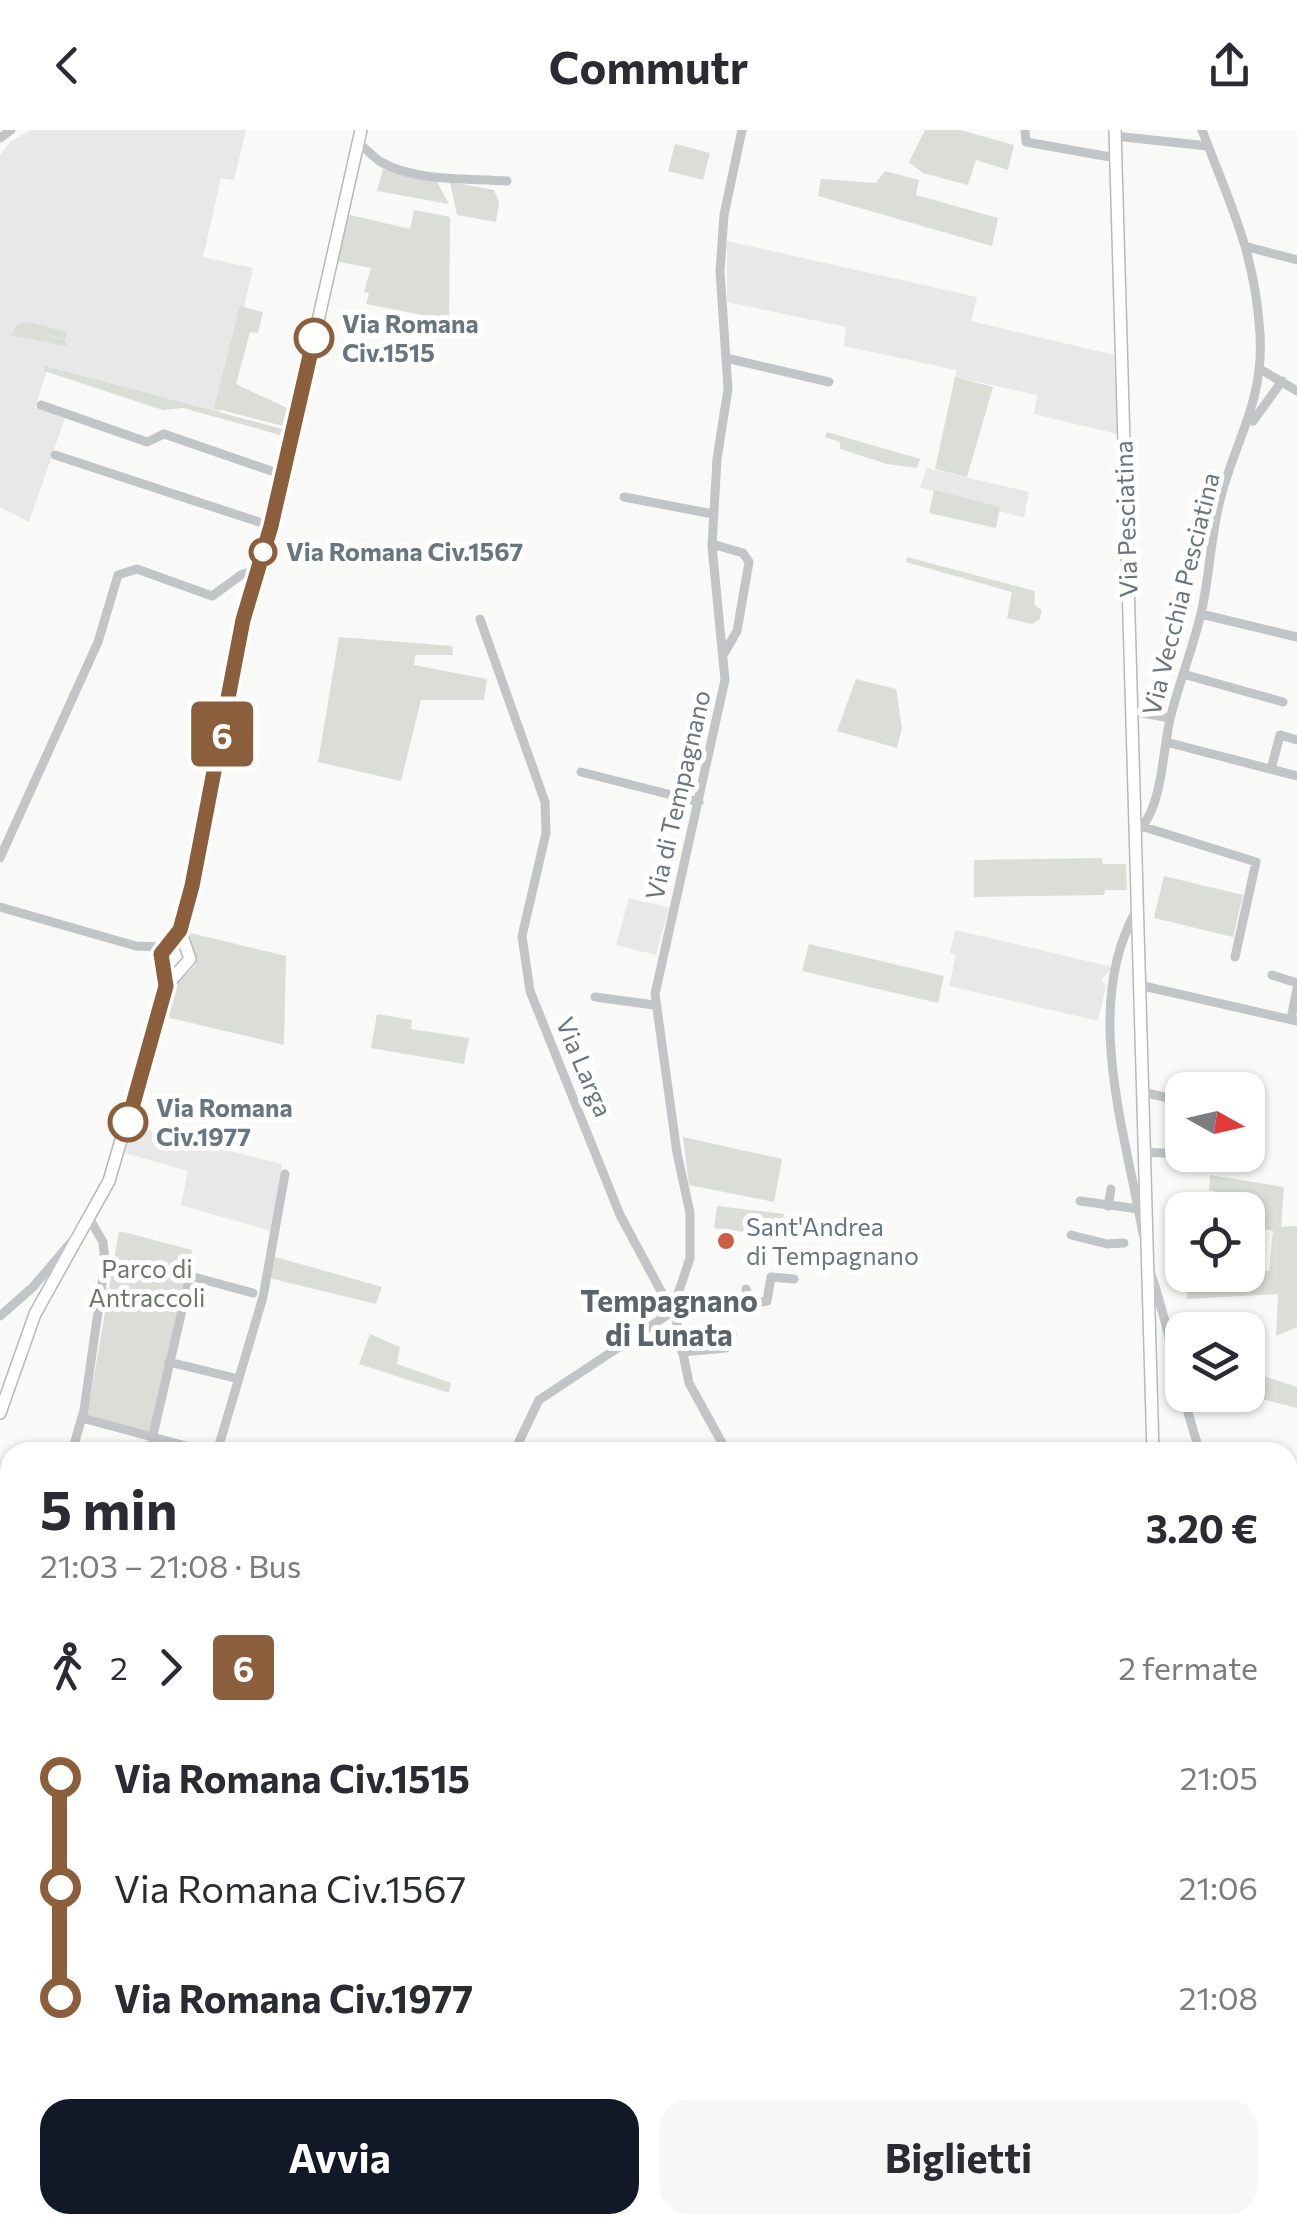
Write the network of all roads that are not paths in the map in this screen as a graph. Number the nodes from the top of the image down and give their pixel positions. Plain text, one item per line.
1 (11, 130) edge
2 (742, 130) edge
3 (1025, 130) edge
4 (1202, 130) edge
5 (1115, 133) edge
6 (359, 136) edge
7 (0, 138) edge
8 (1208, 146) junction
9 (1116, 158) junction
10 (507, 181) dead end
11 (1248, 246) junction
12 (1297, 260) edge
13 (726, 358) junction
14 (1260, 369) junction
15 (1282, 381) junction
16 (829, 382) dead end
17 (1297, 391) edge
18 (41, 405) dead end
19 (1248, 427) junction
20 (56, 456) dead end
21 (284, 475) junction
22 (624, 498) dead end
23 (712, 514) junction
24 (271, 526) junction
25 (712, 544) junction
26 (258, 568) junction
27 (1201, 614) junction
28 (480, 619) dead end
29 (1297, 637) edge
30 (725, 652) junction
31 (1183, 674) junction
32 (1282, 702) dead end
33 (1132, 711) junction
34 (1170, 718) junction
35 (1297, 740) edge
36 (1166, 742) junction
37 (1271, 769) junction
38 (582, 772) dead end
39 (1297, 776) edge
40 (699, 802) junction
41 (1139, 831) junction
42 (0, 858) edge
43 (0, 907) edge
44 (1137, 909) junction
45 (180, 930) junction
46 (167, 946) junction
47 (185, 947) junction
48 (148, 949) junction
49 (1235, 958) dead end
50 (163, 965) junction
51 (180, 972) junction
52 (1272, 975) dead end
53 (1139, 985) junction
54 (166, 986) junction
55 (1297, 986) edge
56 (595, 997) dead end
57 (654, 1006) junction
58 (1294, 1020) edge
59 (1142, 1092) junction
60 (1165, 1097) edge
61 (1144, 1152) junction
62 (1165, 1153) edge
63 (284, 1174) dead end
64 (1111, 1189) dead end
65 (1080, 1201) dead end
66 (1108, 1206) junction
67 (1138, 1209) junction
68 (90, 1218) junction
69 (1071, 1234) dead end
70 (1124, 1242) dead end
71 (1148, 1265) junction
72 (794, 1279) dead end
73 (42, 1286) junction
74 (746, 1289) dead end
75 (254, 1293) dead end
76 (672, 1312) junction
77 (1, 1313) edge
78 (1165, 1321) edge
79 (732, 1334) dead end
80 (1150, 1337) junction
81 (1165, 1342) edge
82 (682, 1352) junction
83 (169, 1362) junction
84 (239, 1379) junction
85 (1187, 1412) edge
86 (0, 1414) edge
87 (82, 1418) junction
88 (153, 1437) junction
89 (75, 1442) edge
90 (152, 1442) edge
91 (171, 1442) edge
92 (219, 1442) edge
93 (519, 1442) edge
94 (721, 1442) edge
95 (1153, 1442) edge
96 (1197, 1442) edge

1 - 7 street
2 - 13 street, Via di Tempagnano
3 - 9 street
4 - 8 street, Via Vecchia Pesciatina
5 - 8 street
5 - 9 main road, Via Pesciatina
6 - 10 street
6 - 21 main road
8 - 11 street, Via Vecchia Pesciatina
9 - 33 main road, Via Pesciatina
11 - 12 street
11 - 14 street, Via Vecchia Pesciatina
13 - 16 street
13 - 23 street, Via di Tempagnano
14 - 15 street
14 - 19 street, Via Vecchia Pesciatina
15 - 17 street
15 - 19 street
18 - 21 street
19 - 27 street, Via Vecchia Pesciatina
20 - 24 street
21 - 24 main road
22 - 23 street
23 - 25 street, Via di Tempagnano
24 - 26 main road
25 - 30 street, Via di Tempagnano
25 - 30 street
26 - 42 street
26 - 45 main road
27 - 29 street
27 - 31 street, Via Vecchia Pesciatina
28 - 76 street, Via Larga
30 - 40 street, Via di Tempagnano
31 - 32 street
31 - 34 street, Via Vecchia Pesciatina
33 - 34 street
33 - 41 main road, Via Pesciatina
34 - 36 street, Via Vecchia Pesciatina
35 - 37 street
36 - 37 street
36 - 41 street, Via Vecchia Pesciatina
37 - 39 street
38 - 40 street
40 - 57 street, Via di Tempagnano
41 - 44 main road, Via Pesciatina
41 - 49 street
43 - 48 street
44 - 53 main road, Via Pesciatina
44 - 67 street, Via Pesciatina
45 - 46 main road
45 - 47 main road
46 - 47 main road
46 - 48 street
46 - 50 main road
47 - 51 main road
48 - 50 street
50 - 51 main road
50 - 54 main road
51 - 54 main road
52 - 55 street
53 - 58 street
53 - 59 main road, Via Pesciatina
54 - 68 main road
55 - 58 street
56 - 57 street
57 - 76 street, Via di Tempagnano
59 - 60 street
59 - 61 main road, Via Pesciatina
61 - 62 street
61 - 71 main road, Via Pesciatina
63 - 84 street
64 - 66 street
65 - 66 street
66 - 67 street
67 - 71 street, Via Pesciatina
68 - 73 main road
68 - 87 street
69 - 70 street
71 - 78 street
71 - 80 main road, Via Pesciatina
72 - 74 street
73 - 77 street
73 - 86 main road
75 - 83 street
76 - 82 street
76 - 93 street
79 - 82 street
80 - 81 street
80 - 95 main road, Via Pesciatina
82 - 94 street
83 - 84 street
83 - 88 street
84 - 92 street
85 - 96 street
87 - 88 street
87 - 89 street
88 - 90 street
88 - 91 street

